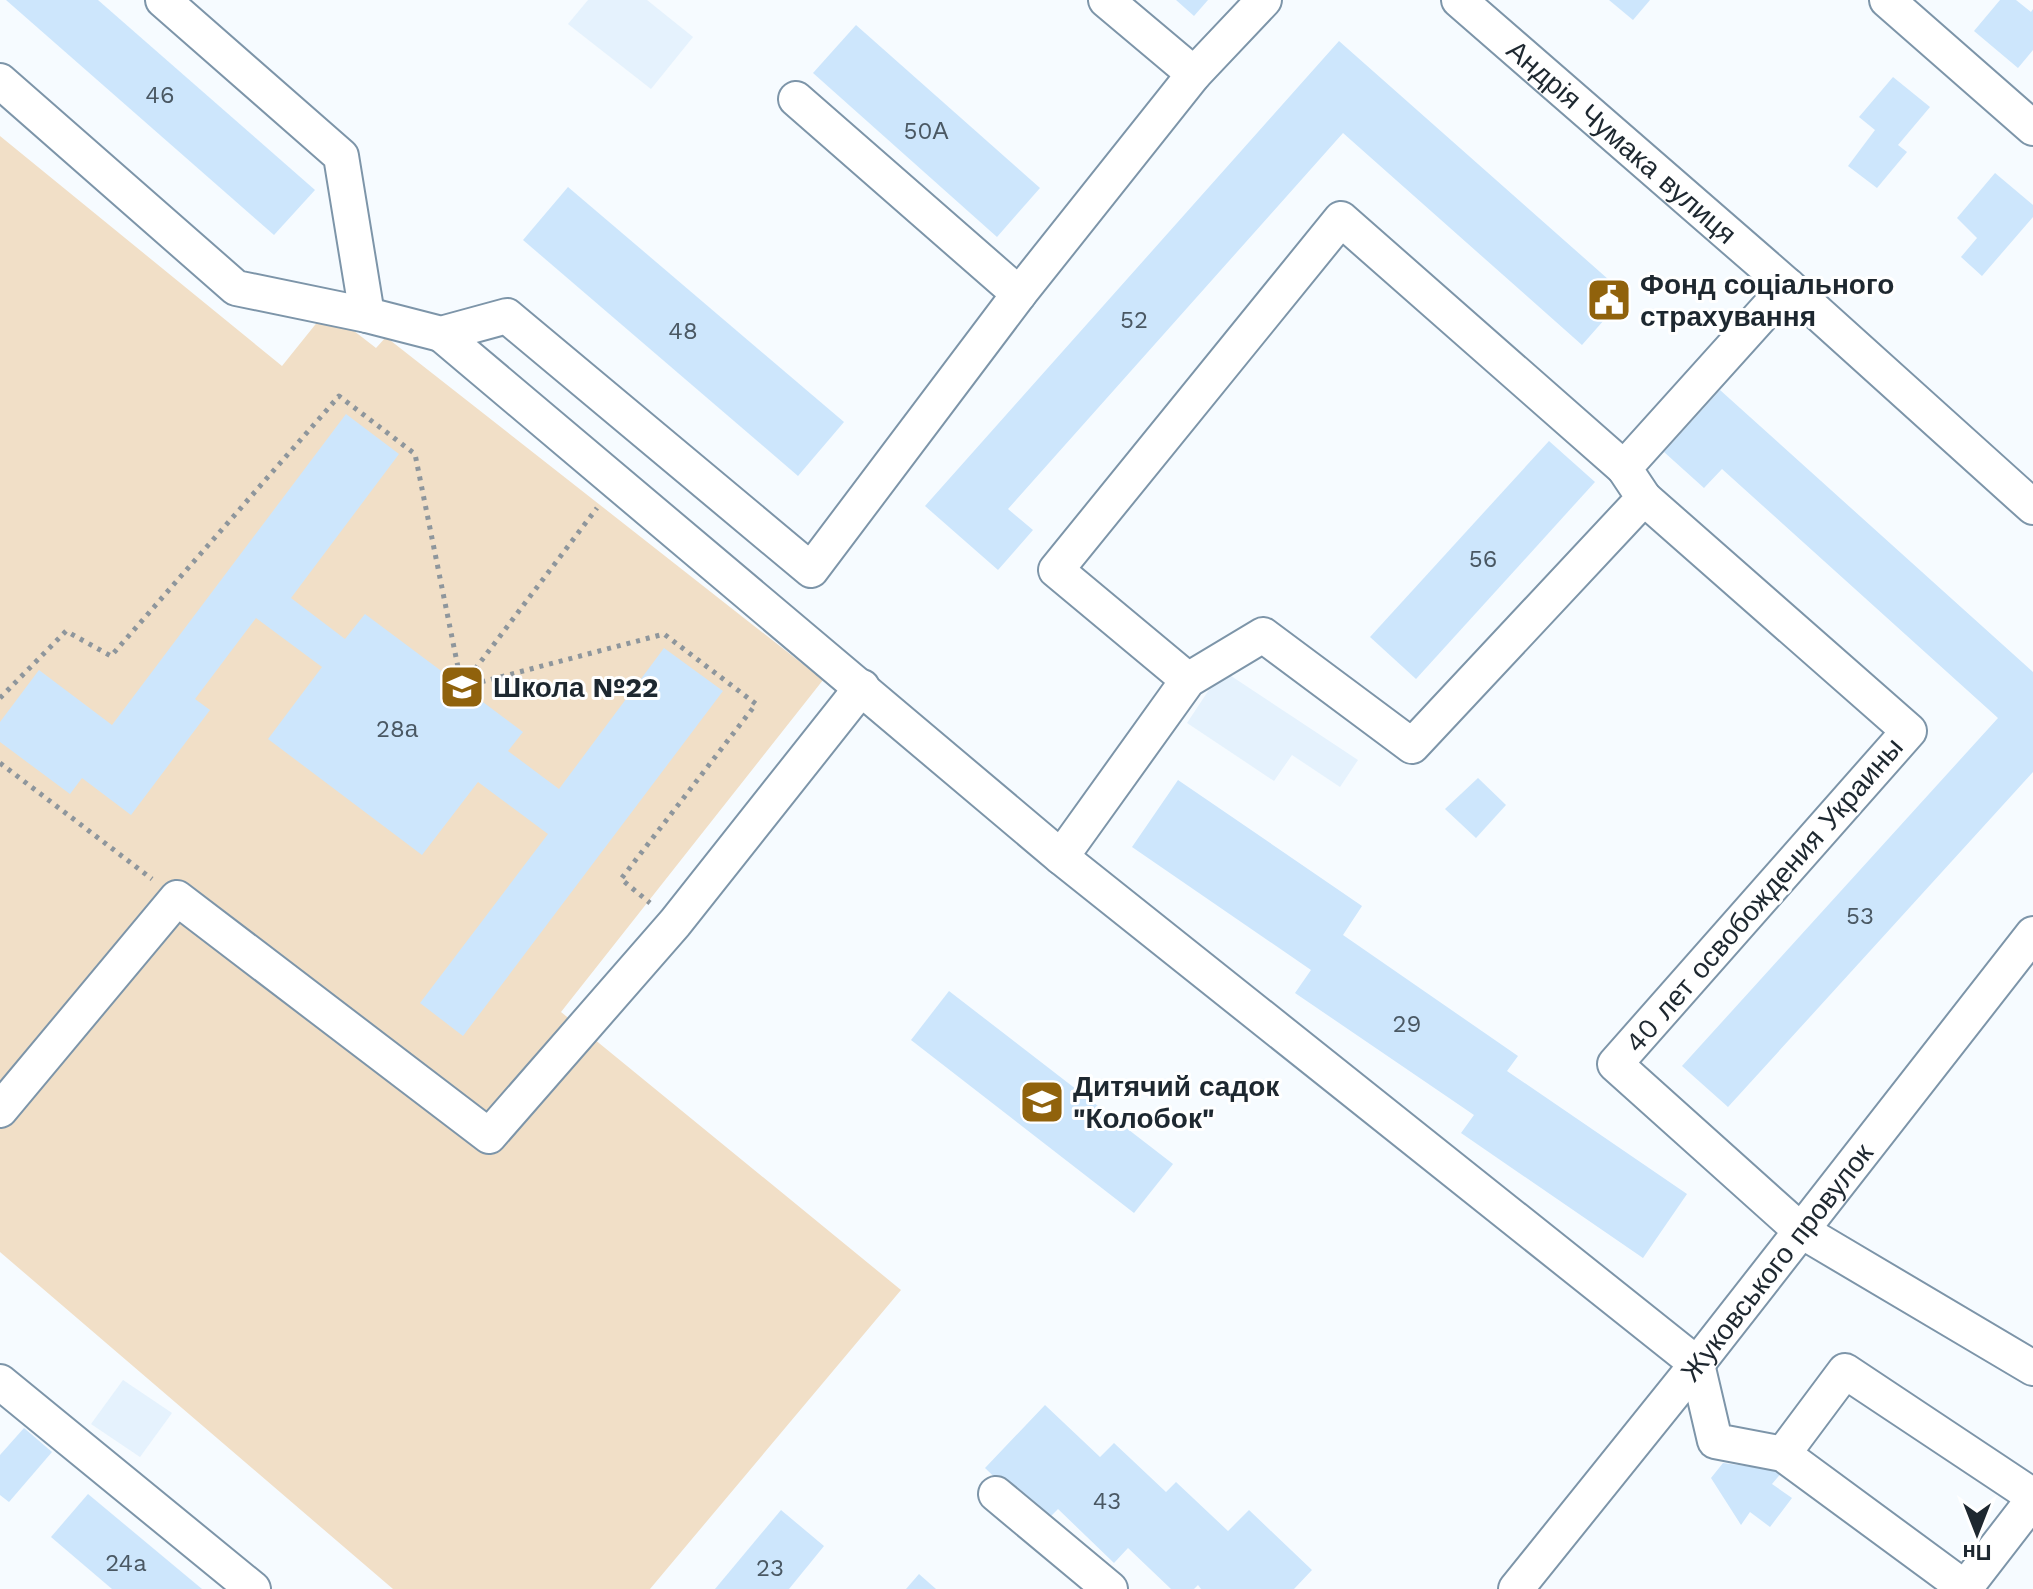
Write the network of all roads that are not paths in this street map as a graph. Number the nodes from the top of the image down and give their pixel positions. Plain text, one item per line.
1 (1106, 0) edge
2 (1264, 0) edge
3 (1459, 0) edge
4 (1887, 0) edge
5 (183, 6) edge
6 (1194, 74) junction
7 (0, 81) edge
8 (796, 99) dead end
9 (2033, 128) edge
10 (1788, 286) junction
11 (1019, 294) junction
12 (367, 315) junction
13 (441, 334) junction
14 (1624, 468) junction
15 (1644, 498) junction
16 (2033, 507) edge
17 (1188, 680) junction
18 (862, 687) junction
19 (1061, 857) junction
20 (2033, 934) edge
21 (0, 1110) edge
22 (1800, 1230) junction
23 (1697, 1364) junction
24 (2033, 1368) edge
25 (0, 1382) edge
26 (1783, 1454) junction
27 (996, 1494) dead end
28 (2033, 1498) edge
29 (253, 1589) edge
30 (1110, 1589) edge
31 (1516, 1589) edge

1 - 6 street
2 - 6 street
3 - 10 street, Андрія Чумака вулиця
4 - 9 street
5 - 12 street
6 - 11 street
7 - 12 street
8 - 11 street
10 - 14 street
10 - 16 street, Андрія Чумака вулиця
11 - 13 street
12 - 13 street
13 - 18 street
14 - 15 street
14 - 17 street
15 - 17 street
15 - 22 street, 40 лет освобождения Украины
17 - 19 street
18 - 19 street
18 - 21 street
19 - 23 street
20 - 22 street, Жуковського провулок
22 - 23 street, Жуковського провулок
22 - 24 street
23 - 26 street
23 - 31 street, Жуковського провулок
25 - 29 street
26 - 28 street
26 - 28 street
27 - 30 street

